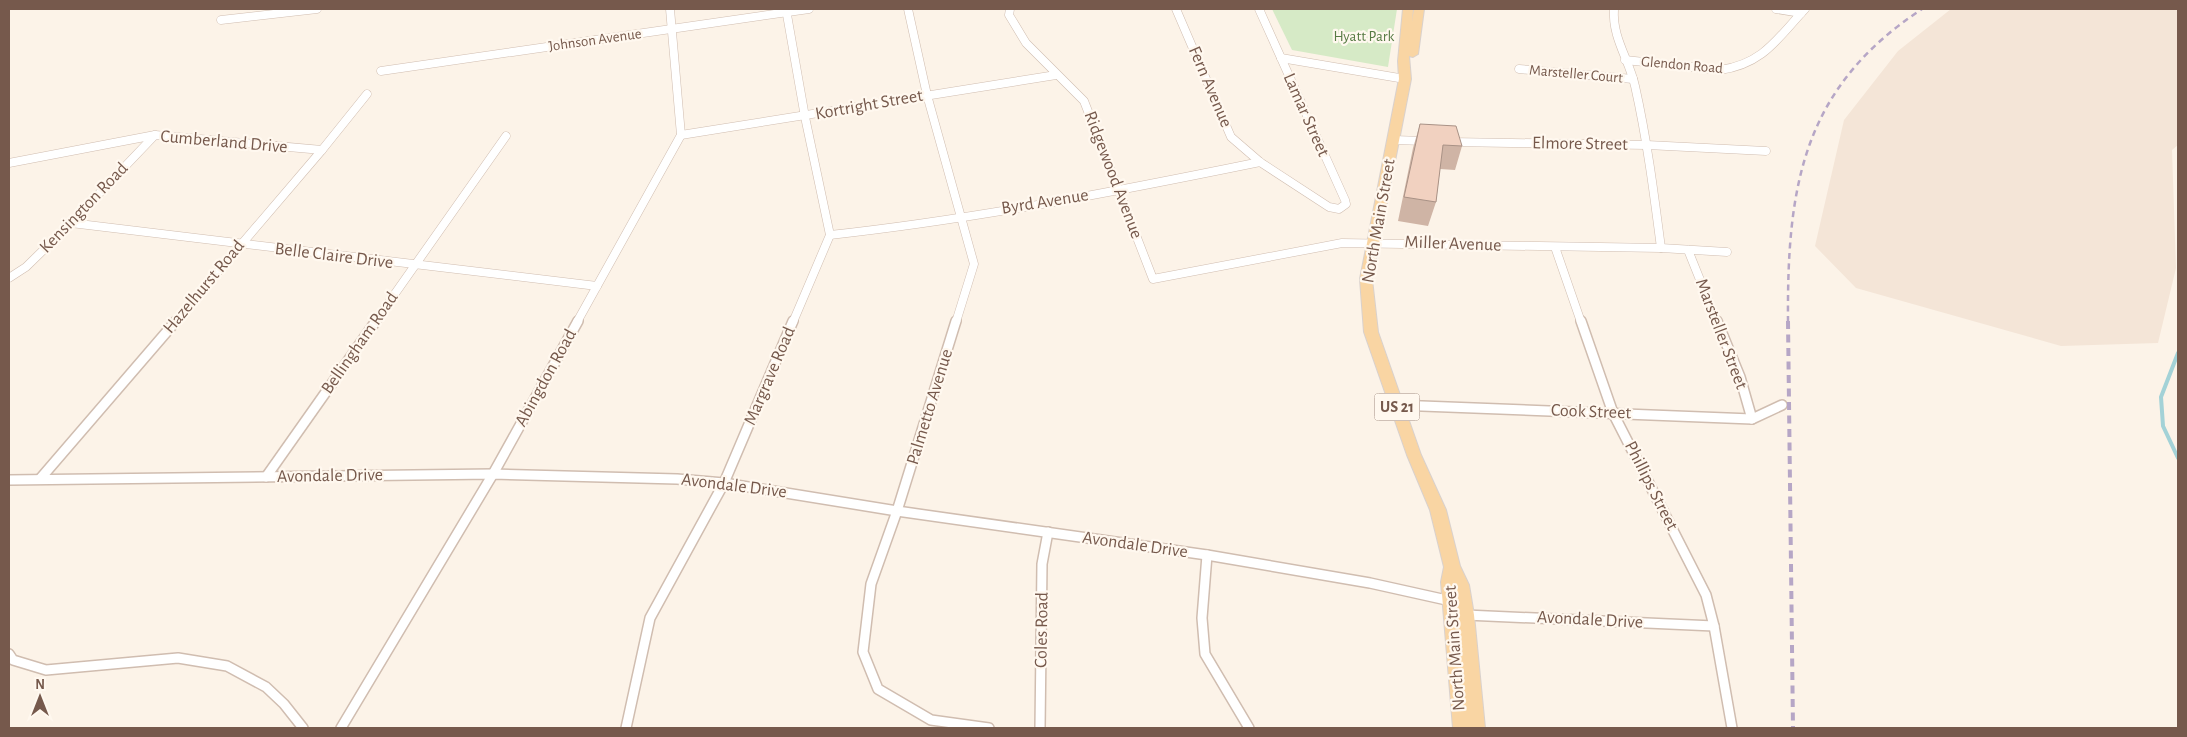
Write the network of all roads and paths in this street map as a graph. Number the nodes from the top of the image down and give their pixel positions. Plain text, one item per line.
1 (317, 9) edge
2 (670, 9) edge
3 (809, 9) edge
4 (908, 9) edge
5 (1010, 9) edge
6 (1176, 9) edge
7 (1259, 9) edge
8 (1408, 9) edge
9 (1420, 9) edge
10 (1614, 9) edge
11 (1776, 9) edge
12 (787, 10) edge
13 (1803, 11) edge
14 (221, 20) dead end
15 (672, 28) junction
16 (1281, 58) junction
17 (1625, 60) junction
18 (1519, 69) dead end
19 (382, 71) dead end
20 (1056, 75) junction
21 (1405, 75) junction
22 (1633, 79) junction
23 (367, 94) dead end
24 (926, 95) junction
25 (805, 117) junction
26 (155, 135) junction
27 (681, 135) junction
28 (506, 136) dead end
29 (1393, 140) junction
30 (1433, 141) edge
31 (1443, 142) edge
32 (1647, 145) junction
33 (322, 150) junction
34 (1766, 151) dead end
35 (1260, 162) junction
36 (9, 164) edge
37 (1118, 191) junction
38 (1329, 207) joint
39 (961, 216) junction
40 (71, 223) junction
41 (830, 235) junction
42 (1374, 242) junction
43 (241, 244) junction
44 (1555, 247) junction
45 (1661, 248) junction
46 (1688, 250) junction
47 (1727, 252) dead end
48 (415, 266) junction
49 (9, 278) edge
50 (1153, 279) joint
51 (597, 286) junction
52 (1396, 405) junction
53 (1782, 406) dead end
54 (1613, 413) junction
55 (1752, 419) junction
56 (493, 474) junction
57 (266, 477) junction
58 (40, 479) junction
59 (9, 480) edge
60 (724, 482) junction
61 (897, 511) junction
62 (1048, 532) junction
63 (1207, 555) junction
64 (1452, 567) junction
65 (1451, 601) junction
66 (1466, 615) junction
67 (1714, 626) junction
68 (9, 654) edge
69 (303, 728) edge
70 (341, 728) edge
71 (626, 728) edge
72 (989, 728) edge
73 (1040, 728) edge
74 (1249, 728) edge
75 (1462, 728) edge
76 (1477, 728) edge
77 (1732, 728) edge

1 - 14 street
2 - 15 street
3 - 12 street, Johnson Avenue
4 - 24 street, Palmetto Avenue
5 - 20 street, Ridgewood Avenue
6 - 35 street, Fern Avenue
7 - 16 street, Lamar Street
8 - 21 main road, North Main Street / US 21
9 - 21 main road, North Main Street / US 21
10 - 17 street
11 - 13 street
12 - 15 street, Johnson Avenue
12 - 25 street
13 - 17 street, Glendon Road
15 - 19 street, Johnson Avenue
15 - 27 street
16 - 21 street
16 - 38 street, Lamar Street
17 - 22 street
18 - 22 street, Marsteller Court
20 - 24 street, Kortright Street
20 - 37 street, Ridgewood Avenue
21 - 29 main road, North Main Street / US 21
22 - 32 street
23 - 33 street, Hazelhurst Road
24 - 25 street, Kortright Street
24 - 39 street, Palmetto Avenue
25 - 27 street, Kortright Street
25 - 41 street
26 - 33 street, Cumberland Drive
26 - 36 street, Cumberland Drive
26 - 40 street, Kensington Road
27 - 51 street, Abingdon Road
28 - 48 street, Bellingham Road
29 - 30 street
29 - 42 main road, North Main Street / US 21
31 - 32 street, Elmore Street
32 - 34 street, Elmore Street
32 - 45 street
33 - 43 street, Hazelhurst Road
35 - 37 street, Byrd Avenue
35 - 38 street, Fern Avenue
37 - 39 street, Byrd Avenue
37 - 50 street, Ridgewood Avenue
39 - 41 street, Byrd Avenue
39 - 61 street, Palmetto Avenue
40 - 43 street, Belle Claire Drive
40 - 49 street, Kensington Road
41 - 60 street, Margrave Road
42 - 44 street, Miller Avenue
42 - 50 street, Miller Avenue
42 - 52 main road, North Main Street / US 21
43 - 48 street, Belle Claire Drive
43 - 58 street, Hazelhurst Road
44 - 45 street, Miller Avenue
44 - 54 street, Phillips Street
45 - 46 street, Miller Avenue
46 - 47 street, Miller Avenue
46 - 55 street, Marsteller Street
48 - 51 street, Belle Claire Drive
48 - 57 street, Bellingham Road
51 - 56 street, Abingdon Road
52 - 54 street, Cook Street
52 - 64 main road, North Main Street / US 21
53 - 55 street, Cook Street
54 - 55 street, Cook Street
54 - 67 street, Phillips Street
56 - 57 street, Avondale Drive
56 - 60 street, Avondale Drive
56 - 70 street, Abingdon Road
57 - 58 street, Avondale Drive
58 - 59 street, Avondale Drive
60 - 61 street, Avondale Drive
60 - 71 street, Margrave Road
61 - 62 street, Avondale Drive
61 - 72 street, Palmetto Avenue
62 - 63 street, Avondale Drive
62 - 73 street, Coles Road
63 - 65 street, Avondale Drive
63 - 74 street
64 - 65 main road, North Main Street / US 21
64 - 66 main road, North Main Street / US 21
65 - 75 main road, North Main Street / US 21
66 - 67 street, Avondale Drive
66 - 76 main road, North Main Street / US 21
67 - 77 street, Phillips Street
68 - 69 street

